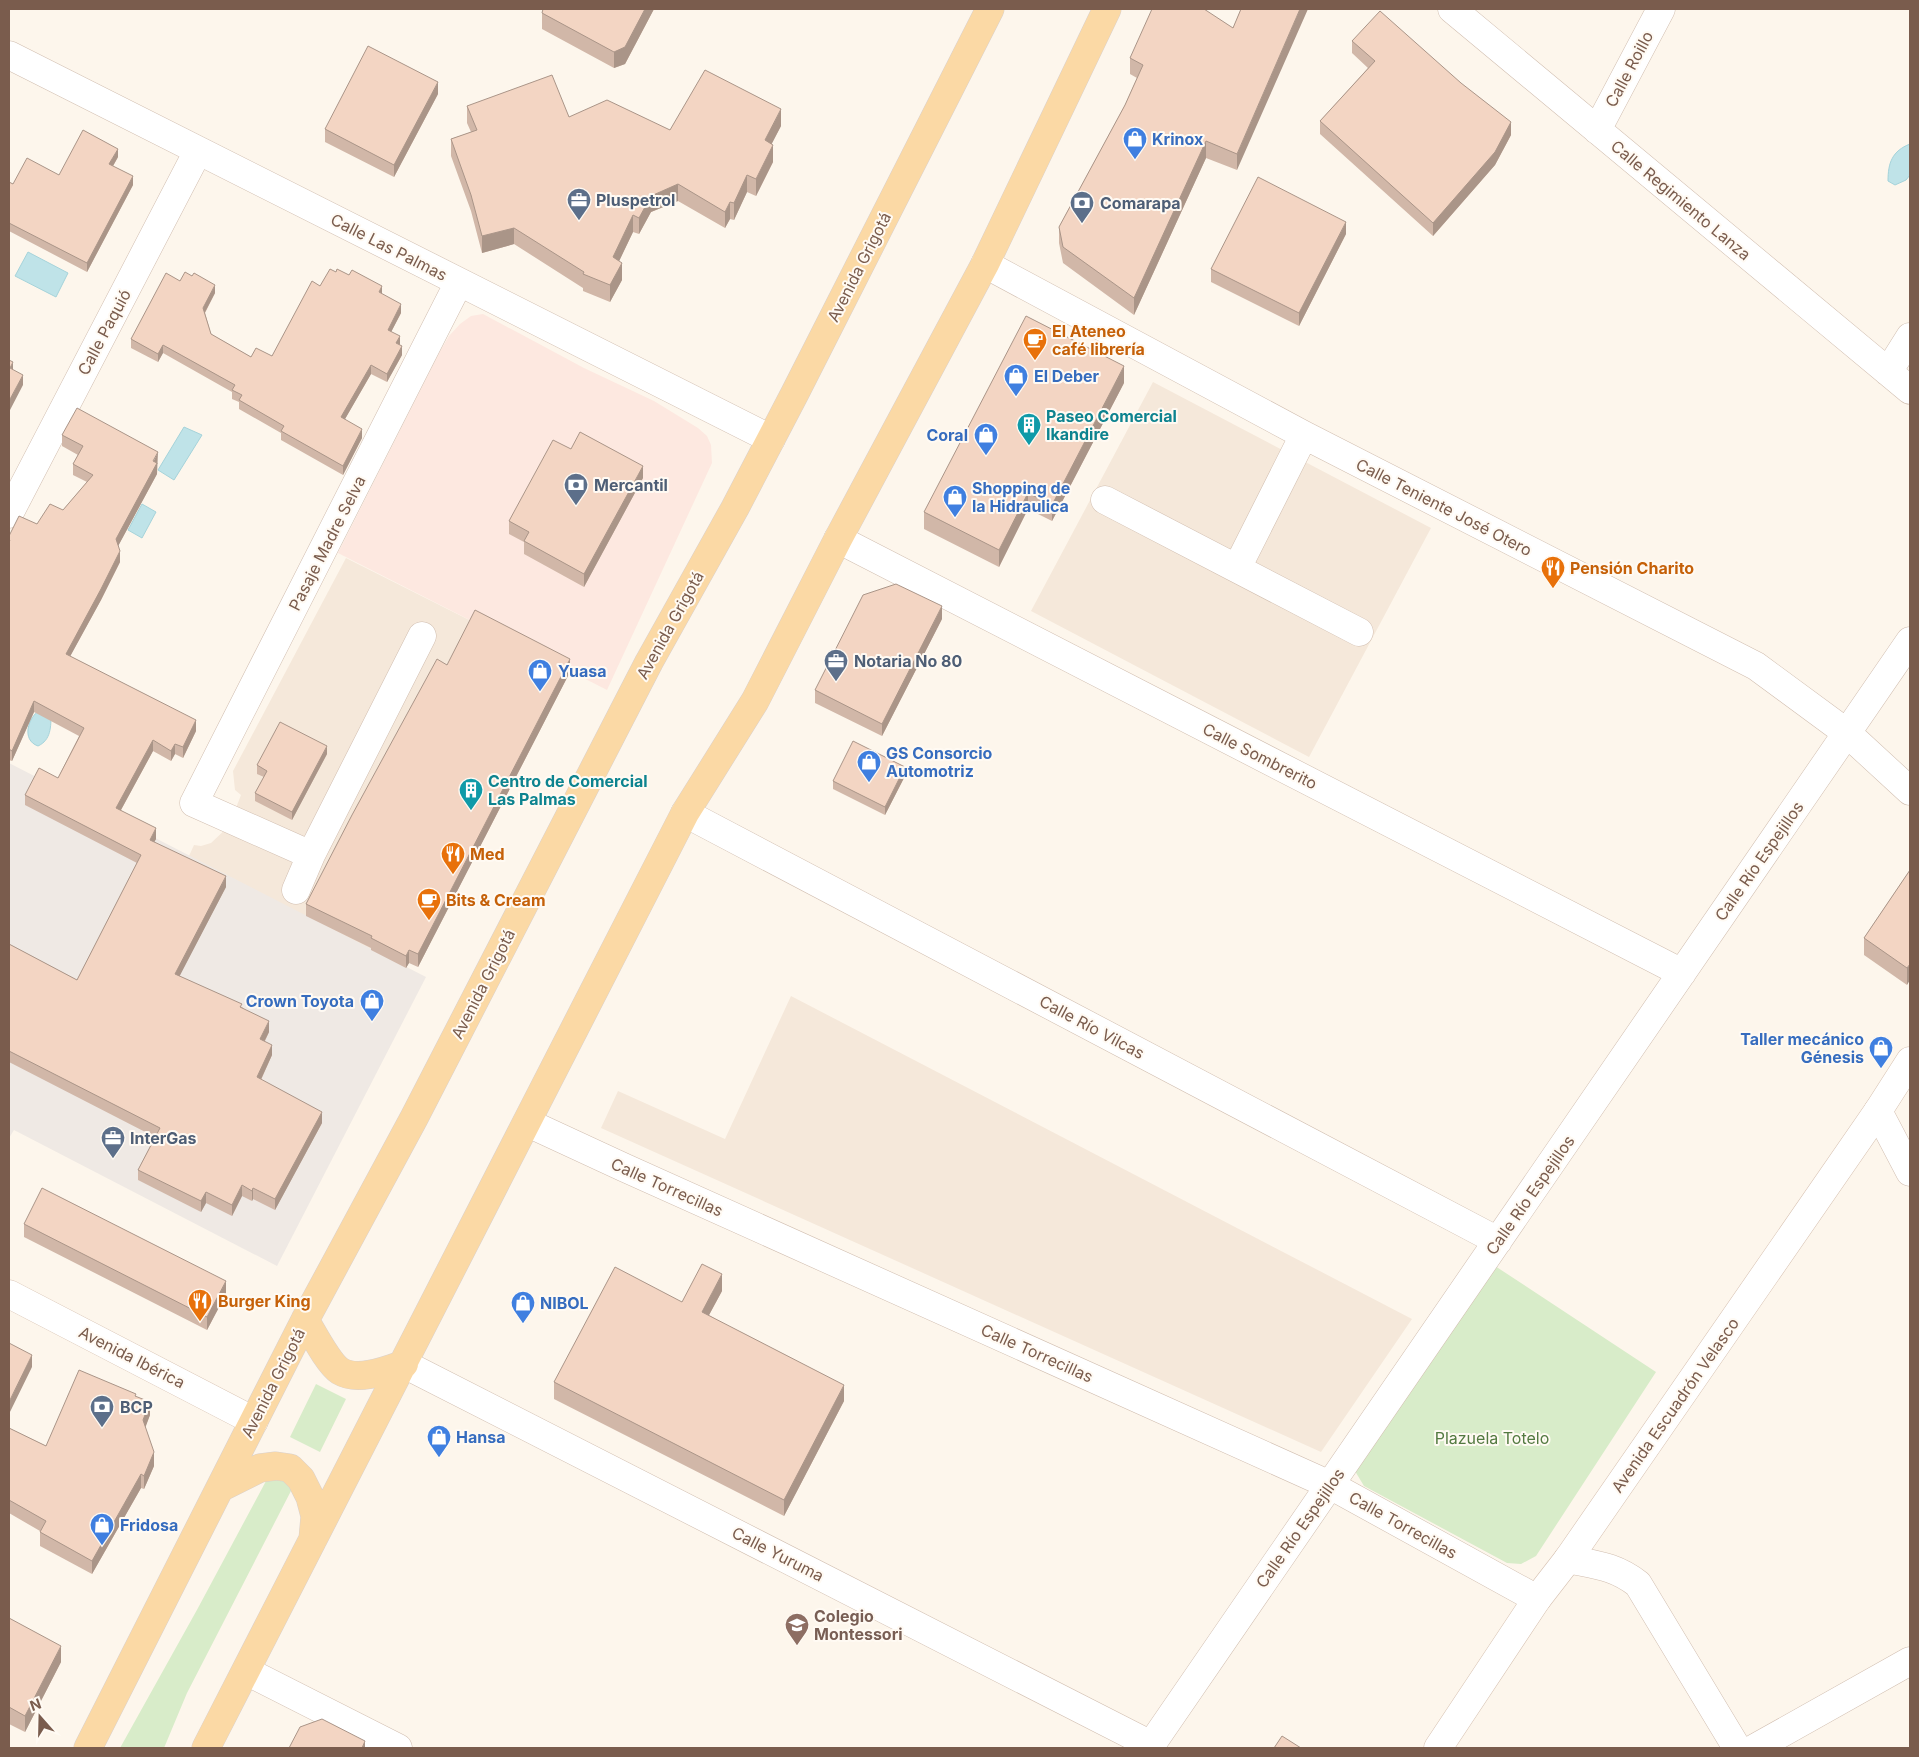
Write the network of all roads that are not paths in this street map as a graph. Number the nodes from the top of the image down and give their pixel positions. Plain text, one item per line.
1 (990, 9) edge
2 (1107, 9) edge
3 (1452, 9) edge
4 (1661, 9) edge
5 (9, 55) edge
6 (1597, 130) junction
7 (198, 151) junction
8 (985, 264) junction
9 (459, 282) junction
10 (1910, 337) edge
11 (1888, 372) junction
12 (1910, 390) edge
13 (1304, 435) junction
14 (771, 438) junction
15 (1105, 500) dead end
16 (9, 514) edge
17 (838, 539) junction
18 (1237, 568) junction
19 (1359, 632) dead end
20 (422, 636) dead end
21 (1910, 641) edge
22 (1847, 733) junction
23 (1910, 791) edge
24 (685, 814) junction
25 (311, 855) junction
26 (296, 890) dead end
27 (1682, 973) junction
28 (1910, 1061) edge
29 (1878, 1111) junction
30 (528, 1123) junction
31 (1910, 1172) edge
32 (1498, 1241) junction
33 (9, 1294) edge
34 (305, 1320) junction
35 (404, 1364) junction
36 (254, 1421) junction
37 (1330, 1485) junction
38 (220, 1488) junction
39 (313, 1541) junction
40 (1568, 1559) junction
41 (1537, 1599) junction
42 (1910, 1661) edge
43 (246, 1671) junction
44 (1150, 1747) edge
45 (88, 1748) edge
46 (206, 1748) edge
47 (398, 1748) edge
48 (1438, 1748) edge
49 (1737, 1748) edge
50 (1755, 1748) edge

1 - 14 main road, Avenida Grigotá
2 - 8 main road
3 - 6 street, Calle Regimiento Lanza
4 - 6 street, Calle Roillo
5 - 7 street, Calle Las Palmas
6 - 11 street, Calle Regimiento Lanza
7 - 9 street, Calle Las Palmas
7 - 16 street, Calle Paquió
8 - 13 street, Calle Teniente José Otero
8 - 17 main road
9 - 14 street, Calle Las Palmas
9 - 25 street, Pasaje Madre Selva
10 - 11 street
11 - 12 street, Calle Regimiento Lanza
13 - 18 street
13 - 22 street, Calle Teniente José Otero
14 - 34 main road, Avenida Grigotá
15 - 18 street
17 - 24 main road
17 - 27 street, Calle Sombrerito
18 - 19 street
20 - 25 street
21 - 22 street, Calle Río Espejillos
22 - 23 street, Calle Teniente José Otero
22 - 27 street, Calle Río Espejillos
24 - 30 main road
24 - 32 street, Calle Río Vilcas
25 - 26 street
27 - 32 street, Calle Río Espejillos
28 - 29 street, Avenida Escuadrón Velasco
29 - 31 street
29 - 40 street, Avenida Escuadrón Velasco
30 - 35 main road
30 - 37 street, Calle Torrecillas
32 - 37 street, Calle Río Espejillos
33 - 36 street, Avenida Ibérica
34 - 35 main road
34 - 36 main road, Avenida Grigotá
35 - 39 main road
35 - 44 street, Calle Yuruma
36 - 38 main road, Avenida Grigotá
37 - 41 street, Calle Torrecillas
37 - 44 street, Calle Río Espejillos
38 - 39 main road
38 - 45 main road, Avenida Grigotá
39 - 43 main road
40 - 41 street, Avenida Escuadrón Velasco
40 - 49 street
41 - 48 street, Avenida Escuadrón Velasco
42 - 50 street
43 - 46 main road
43 - 47 street

